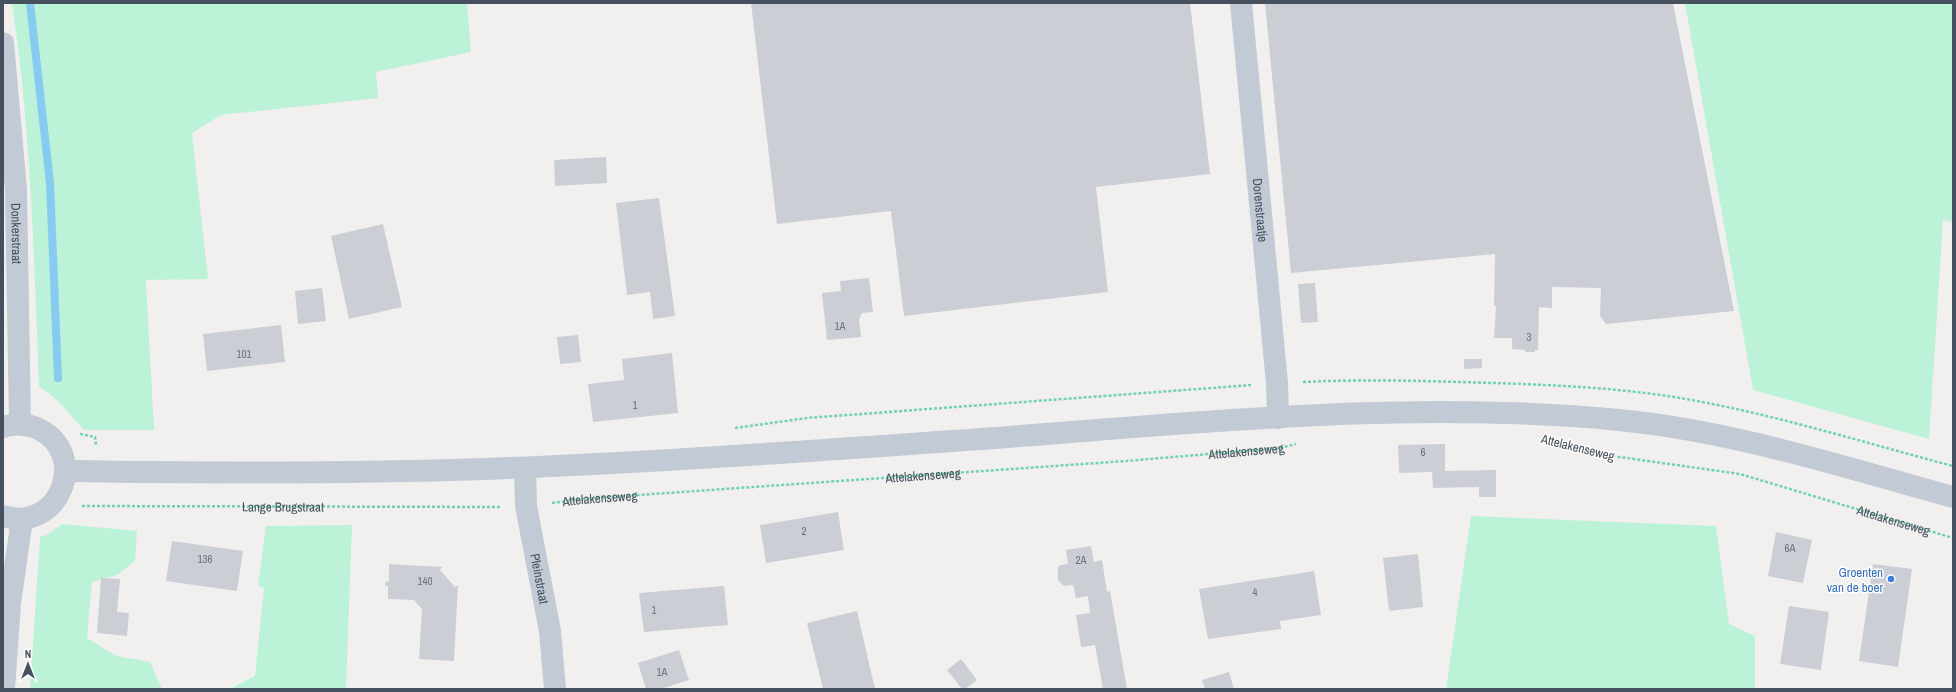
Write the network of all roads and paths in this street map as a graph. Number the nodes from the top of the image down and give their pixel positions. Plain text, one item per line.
1 (1241, 3) edge
2 (3, 43) edge
3 (1278, 418) junction
4 (11, 426) edge
5 (1552, 442) dead end
6 (1299, 443) dead end
7 (525, 468) junction
8 (66, 471) junction
9 (1953, 497) edge
10 (81, 506) dead end
11 (526, 506) junction
12 (12, 518) edge
13 (1953, 538) edge
14 (4, 689) edge
15 (555, 689) edge

1 - 3 street, Dorenstraatje
2 - 4 street, Donkerstraat
3 - 7 street, Attelakenseweg
3 - 9 street, Attelakenseweg
4 - 8 street
5 - 13 path, Attelakenseweg
6 - 11 path, Attelakenseweg
7 - 8 street
7 - 11 street, Pleinstraat
8 - 12 street
10 - 11 path, Lange Brugstraat
11 - 15 street, Pleinstraat
12 - 14 street

